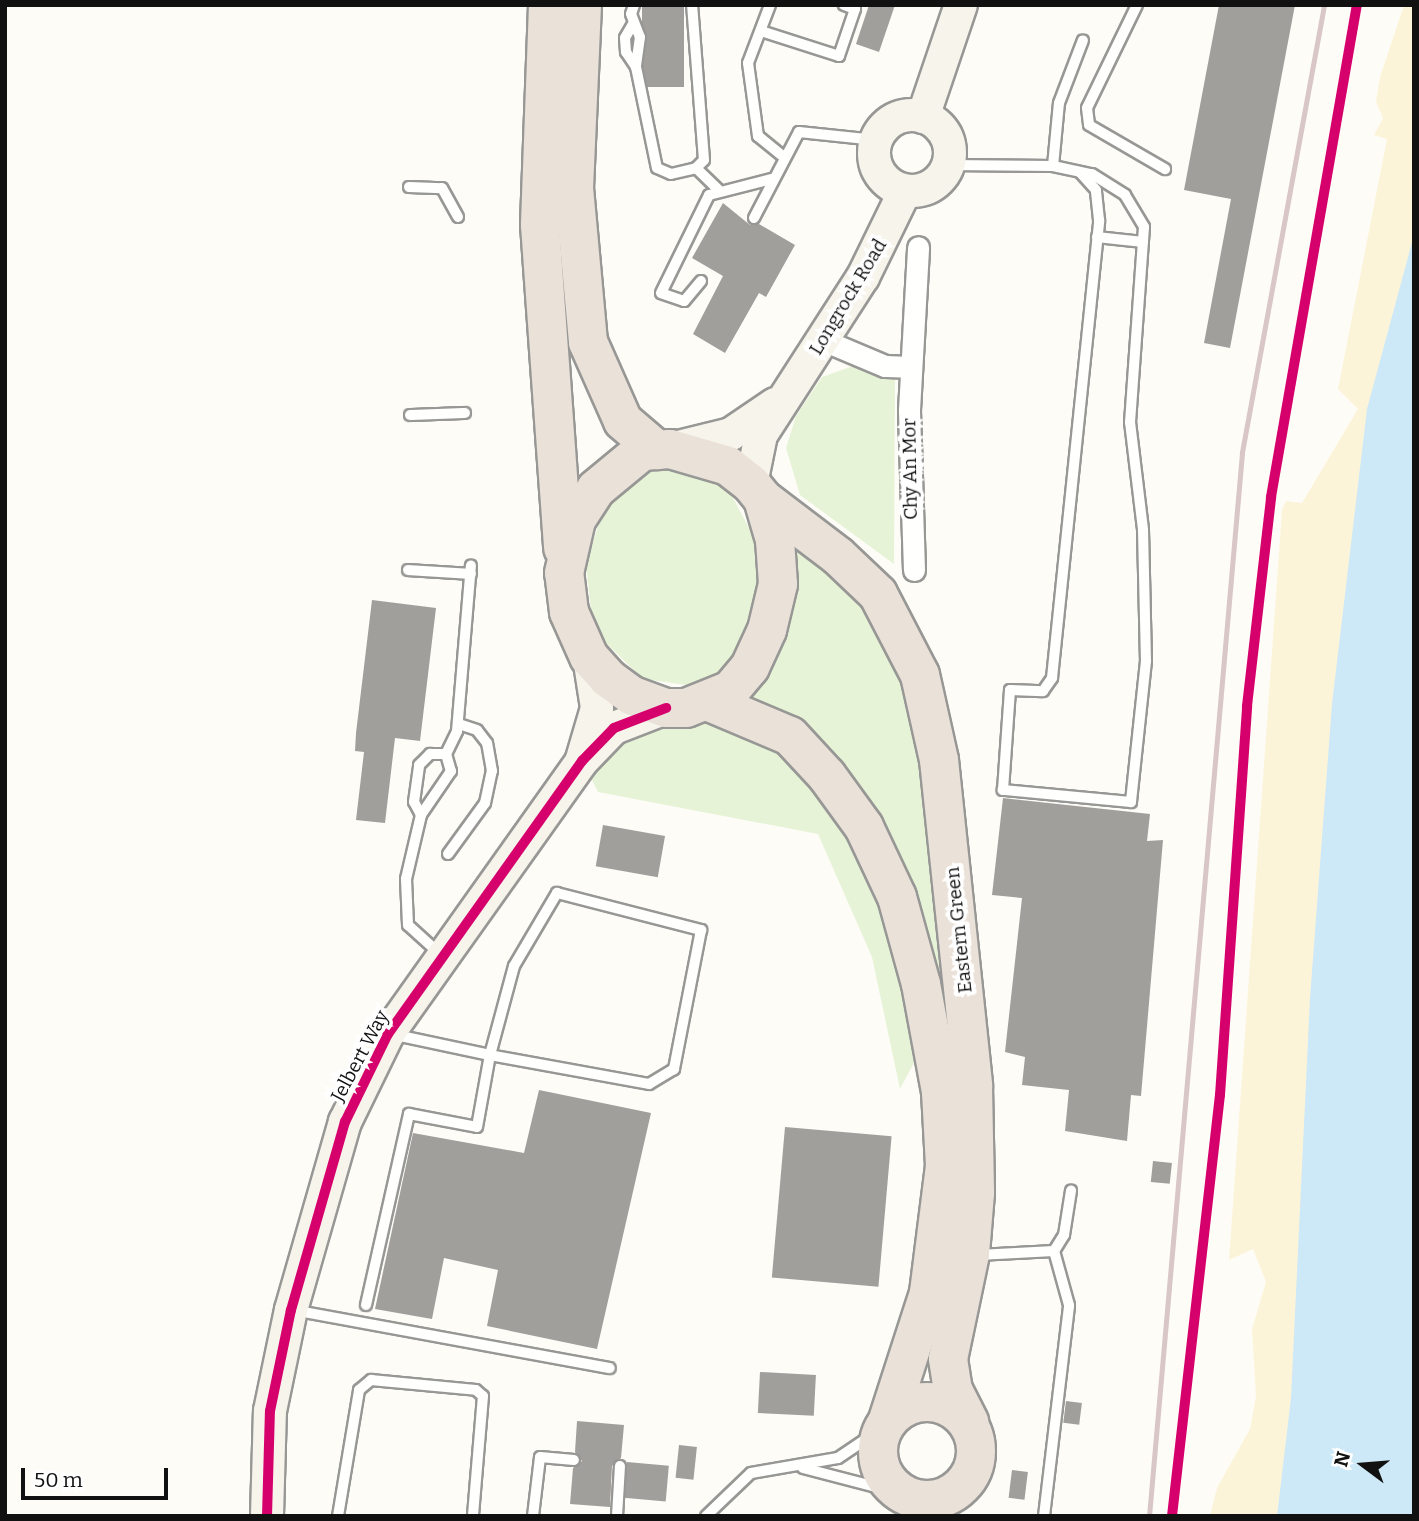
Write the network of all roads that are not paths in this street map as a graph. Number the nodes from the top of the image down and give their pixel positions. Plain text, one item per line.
1 (548, 5) edge
2 (582, 5) edge
3 (634, 5) edge
4 (692, 5) edge
5 (770, 5) edge
6 (844, 5) edge
7 (961, 5) edge
8 (1137, 5) edge
9 (761, 31) junction
10 (1083, 40) dead end
11 (923, 117) junction
12 (876, 140) junction
13 (784, 157) junction
14 (948, 165) junction
15 (1053, 166) junction
16 (696, 168) junction
17 (1165, 169) dead end
18 (1080, 172) junction
19 (772, 179) junction
20 (408, 187) dead end
21 (718, 189) junction
22 (905, 191) junction
23 (458, 217) dead end
24 (754, 218) dead end
25 (1097, 237) junction
26 (1143, 242) junction
27 (918, 247) dead end
28 (701, 281) dead end
29 (823, 340) junction
30 (910, 368) junction
31 (782, 399) junction
32 (465, 414) dead end
33 (410, 415) dead end
34 (664, 449) junction
35 (757, 492) junction
36 (408, 570) dead end
37 (914, 570) dead end
38 (564, 573) junction
39 (589, 657) junction
40 (707, 701) junction
41 (666, 708) junction
42 (458, 724) junction
43 (446, 754) junction
44 (582, 761) junction
45 (421, 815) junction
46 (448, 854) dead end
47 (442, 955) junction
48 (388, 1034) junction
49 (490, 1055) junction
50 (1071, 1191) dead end
51 (1054, 1251) junction
52 (970, 1254) junction
53 (366, 1305) dead end
54 (291, 1310) junction
55 (610, 1368) dead end
56 (969, 1422) junction
57 (886, 1424) junction
58 (574, 1460) dead end
59 (975, 1464) junction
60 (620, 1466) dead end
61 (803, 1468) junction
62 (907, 1502) edge
63 (267, 1516) edge
64 (338, 1516) edge
65 (473, 1516) edge
66 (533, 1516) edge
67 (617, 1516) edge
68 (706, 1516) edge
69 (975, 1516) edge
70 (1044, 1516) edge

1 - 38 highway
2 - 34 highway
3 - 16 lane
4 - 16 lane
5 - 9 lane
6 - 9 lane
7 - 11 street
8 - 17 lane
9 - 13 lane
10 - 15 lane
11 - 12 street
11 - 14 street
12 - 13 lane
12 - 22 street
13 - 19 lane
14 - 15 lane
14 - 22 street
15 - 18 lane
16 - 21 lane
18 - 25 lane
18 - 26 lane
19 - 21 lane
19 - 24 lane
20 - 23 lane
21 - 28 lane
22 - 29 street, Longrock Road
25 - 26 lane
25 - 26 lane
27 - 30 street, Chy An Mor
29 - 30 street
29 - 31 street, Longrock Road
30 - 37 street, Chy An Mor
31 - 34 street, Longrock Road
31 - 35 street, Longrock Road
32 - 33 lane
34 - 35 highway
34 - 38 highway
35 - 40 highway
35 - 52 highway, Eastern Green
36 - 42 lane
38 - 39 highway
39 - 41 highway
39 - 44 street, Jelbert Way
40 - 41 highway
40 - 57 highway
41 - 44 street, Jelbert Way
42 - 43 lane
42 - 46 lane
43 - 45 lane
43 - 45 lane
44 - 47 street, Jelbert Way
45 - 47 lane
47 - 48 street, Jelbert Way
48 - 49 lane
48 - 54 street, Jelbert Way
49 - 49 lane
49 - 53 lane
50 - 51 lane
51 - 52 lane
51 - 70 lane
52 - 56 highway, Eastern Green
54 - 55 lane
54 - 63 street, Jelbert Way
56 - 57 highway
56 - 59 highway
57 - 61 lane
57 - 62 highway
58 - 66 lane
59 - 62 highway
59 - 69 highway
60 - 67 lane
61 - 62 lane
61 - 68 lane
64 - 65 lane

